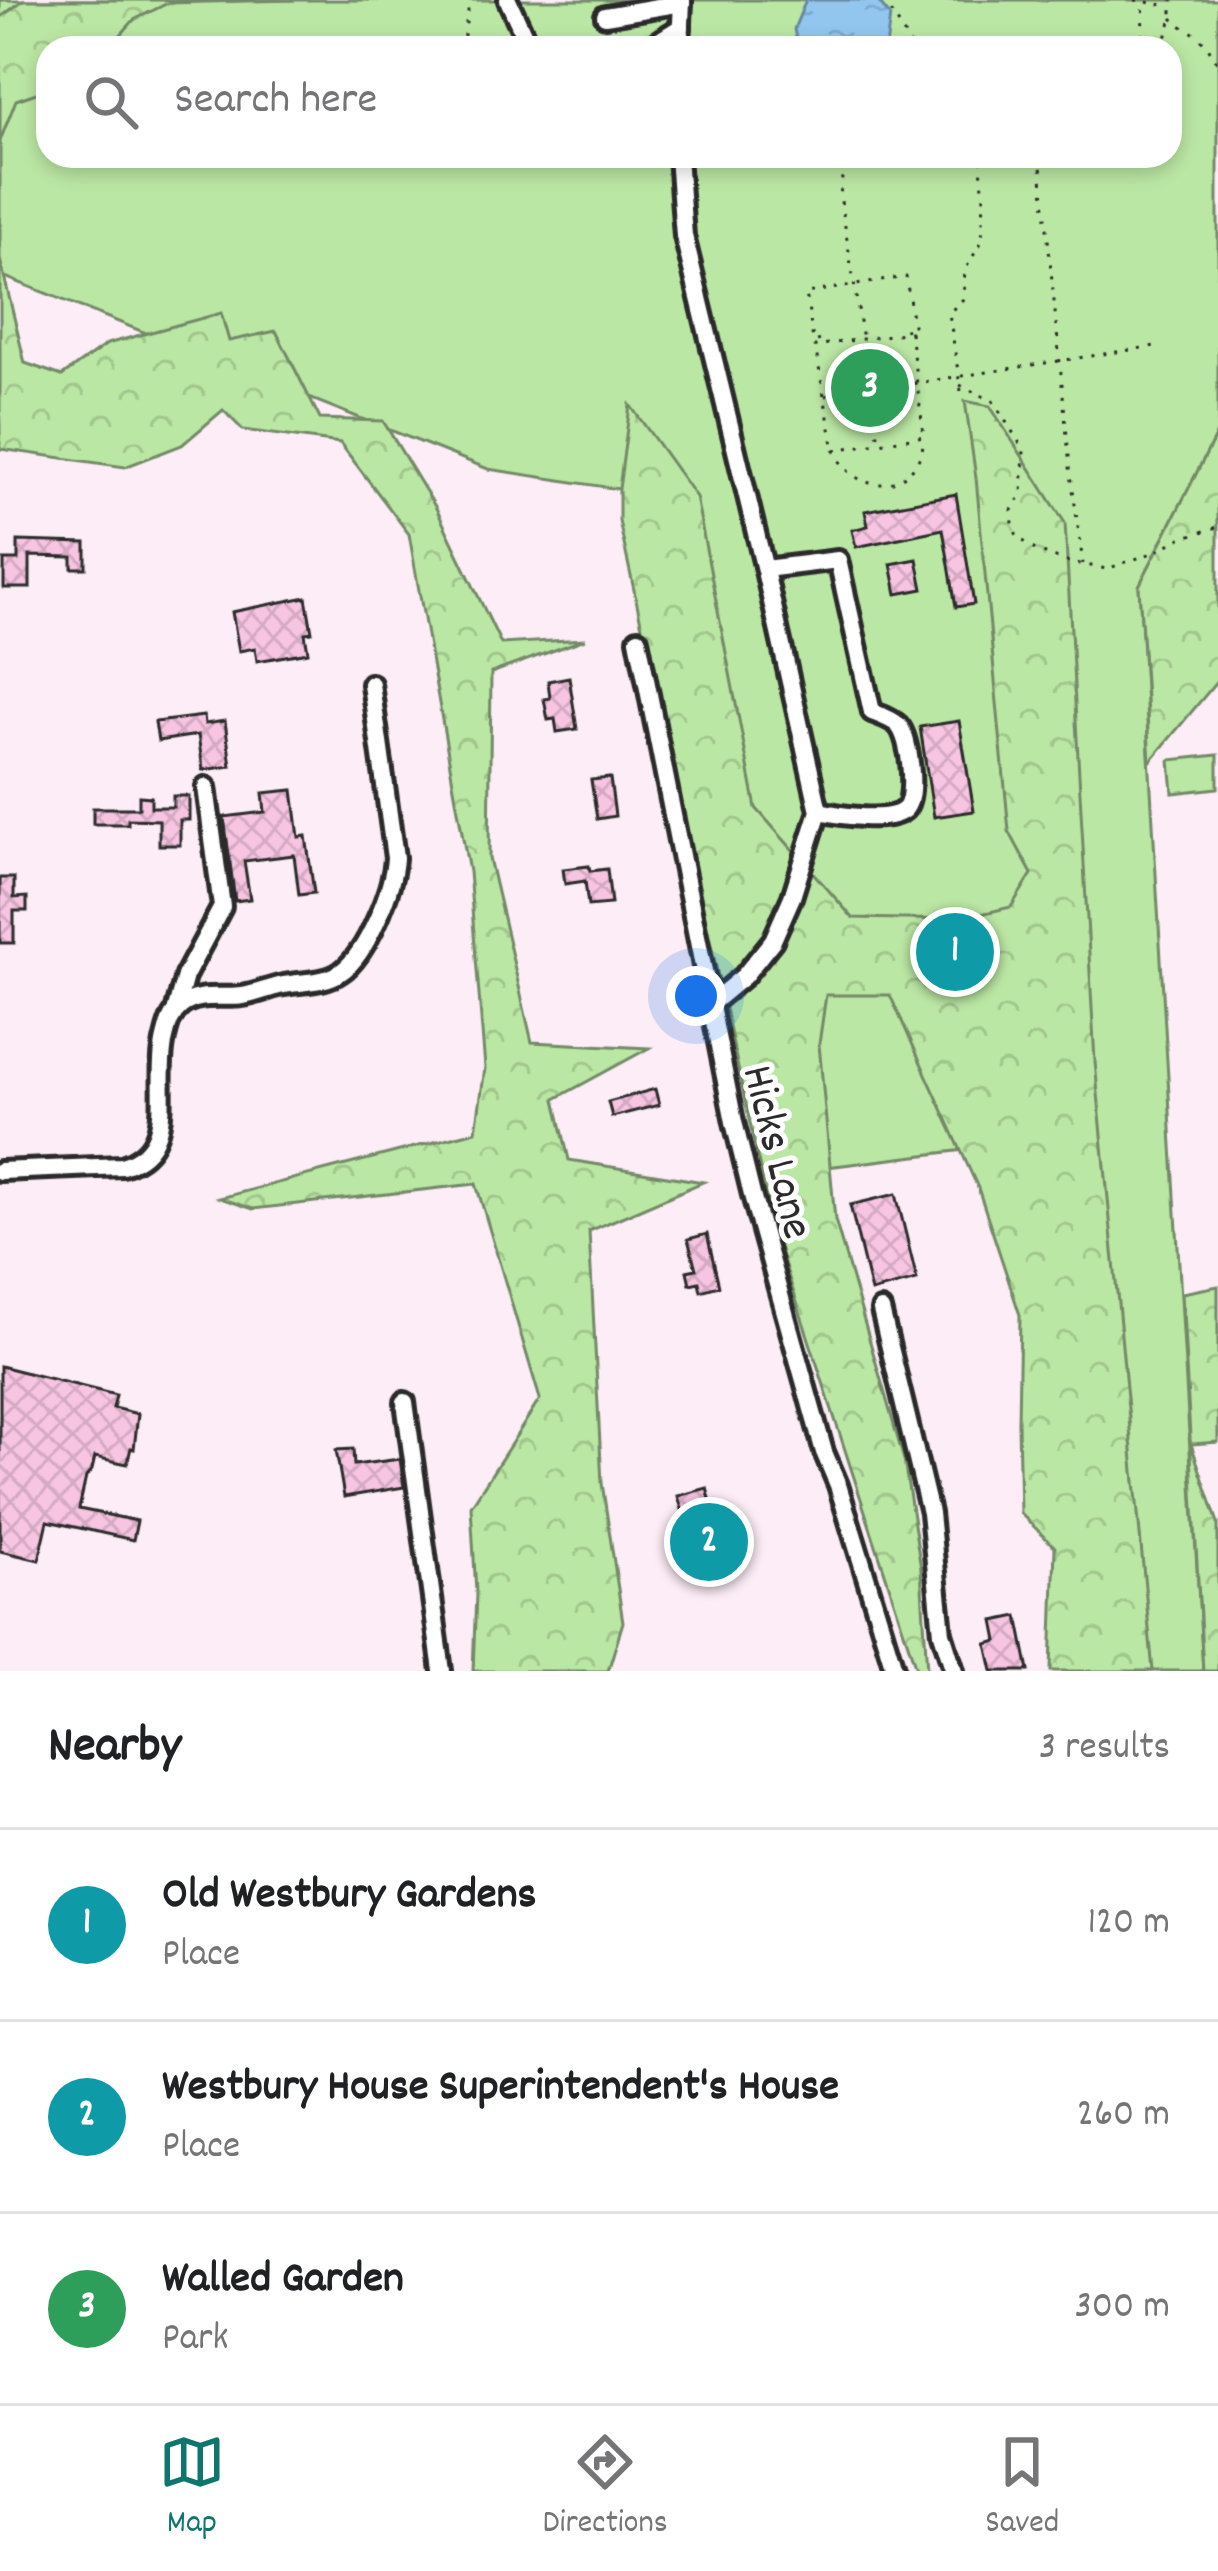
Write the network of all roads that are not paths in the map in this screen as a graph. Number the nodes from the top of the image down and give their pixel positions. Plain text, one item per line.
1 (508, 0) edge
2 (682, 2) edge
3 (605, 16) dead end
4 (681, 27) junction
5 (523, 33) dead end
6 (667, 36) edge
7 (681, 36) edge
8 (679, 168) edge
9 (765, 569) junction
10 (638, 639) dead end
11 (371, 684) dead end
12 (206, 787) dead end
13 (819, 811) junction
14 (709, 1005) junction
15 (176, 1010) junction
16 (0, 1171) edge
17 (881, 1310) dead end
18 (405, 1402) dead end
19 (442, 1671) edge
20 (895, 1671) edge
21 (954, 1671) edge

1 - 5 street
2 - 3 street
2 - 4 street
4 - 6 street
4 - 7 street
8 - 9 street
9 - 13 street
9 - 13 street
10 - 14 street, Hicks Lane
11 - 15 street
12 - 15 street
13 - 14 street
14 - 20 street, Hicks Lane
15 - 16 street
17 - 21 street
18 - 19 street

